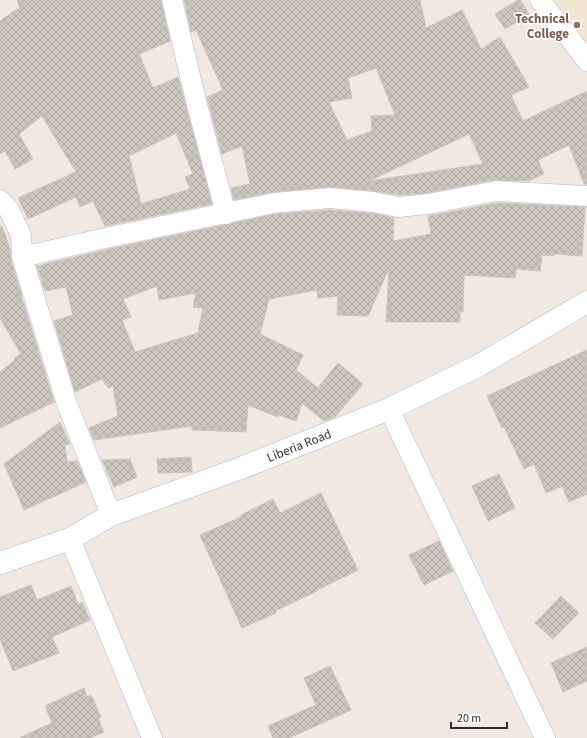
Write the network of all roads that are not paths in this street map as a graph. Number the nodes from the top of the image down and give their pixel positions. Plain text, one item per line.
1 (172, 0) edge
2 (540, 0) edge
3 (587, 60) edge
4 (587, 196) edge
5 (0, 200) edge
6 (226, 214) junction
7 (22, 257) junction
8 (587, 302) edge
9 (389, 409) junction
10 (111, 515) junction
11 (70, 539) junction
12 (0, 563) edge
13 (152, 738) edge
14 (545, 738) edge

1 - 6 street
2 - 3 street
4 - 6 street
5 - 7 street
6 - 7 street
7 - 10 street
8 - 9 street, Liberia Road
9 - 10 street, Liberia Road
9 - 14 street
10 - 11 street, Liberia Road
11 - 12 street, Liberia Road
11 - 13 street

